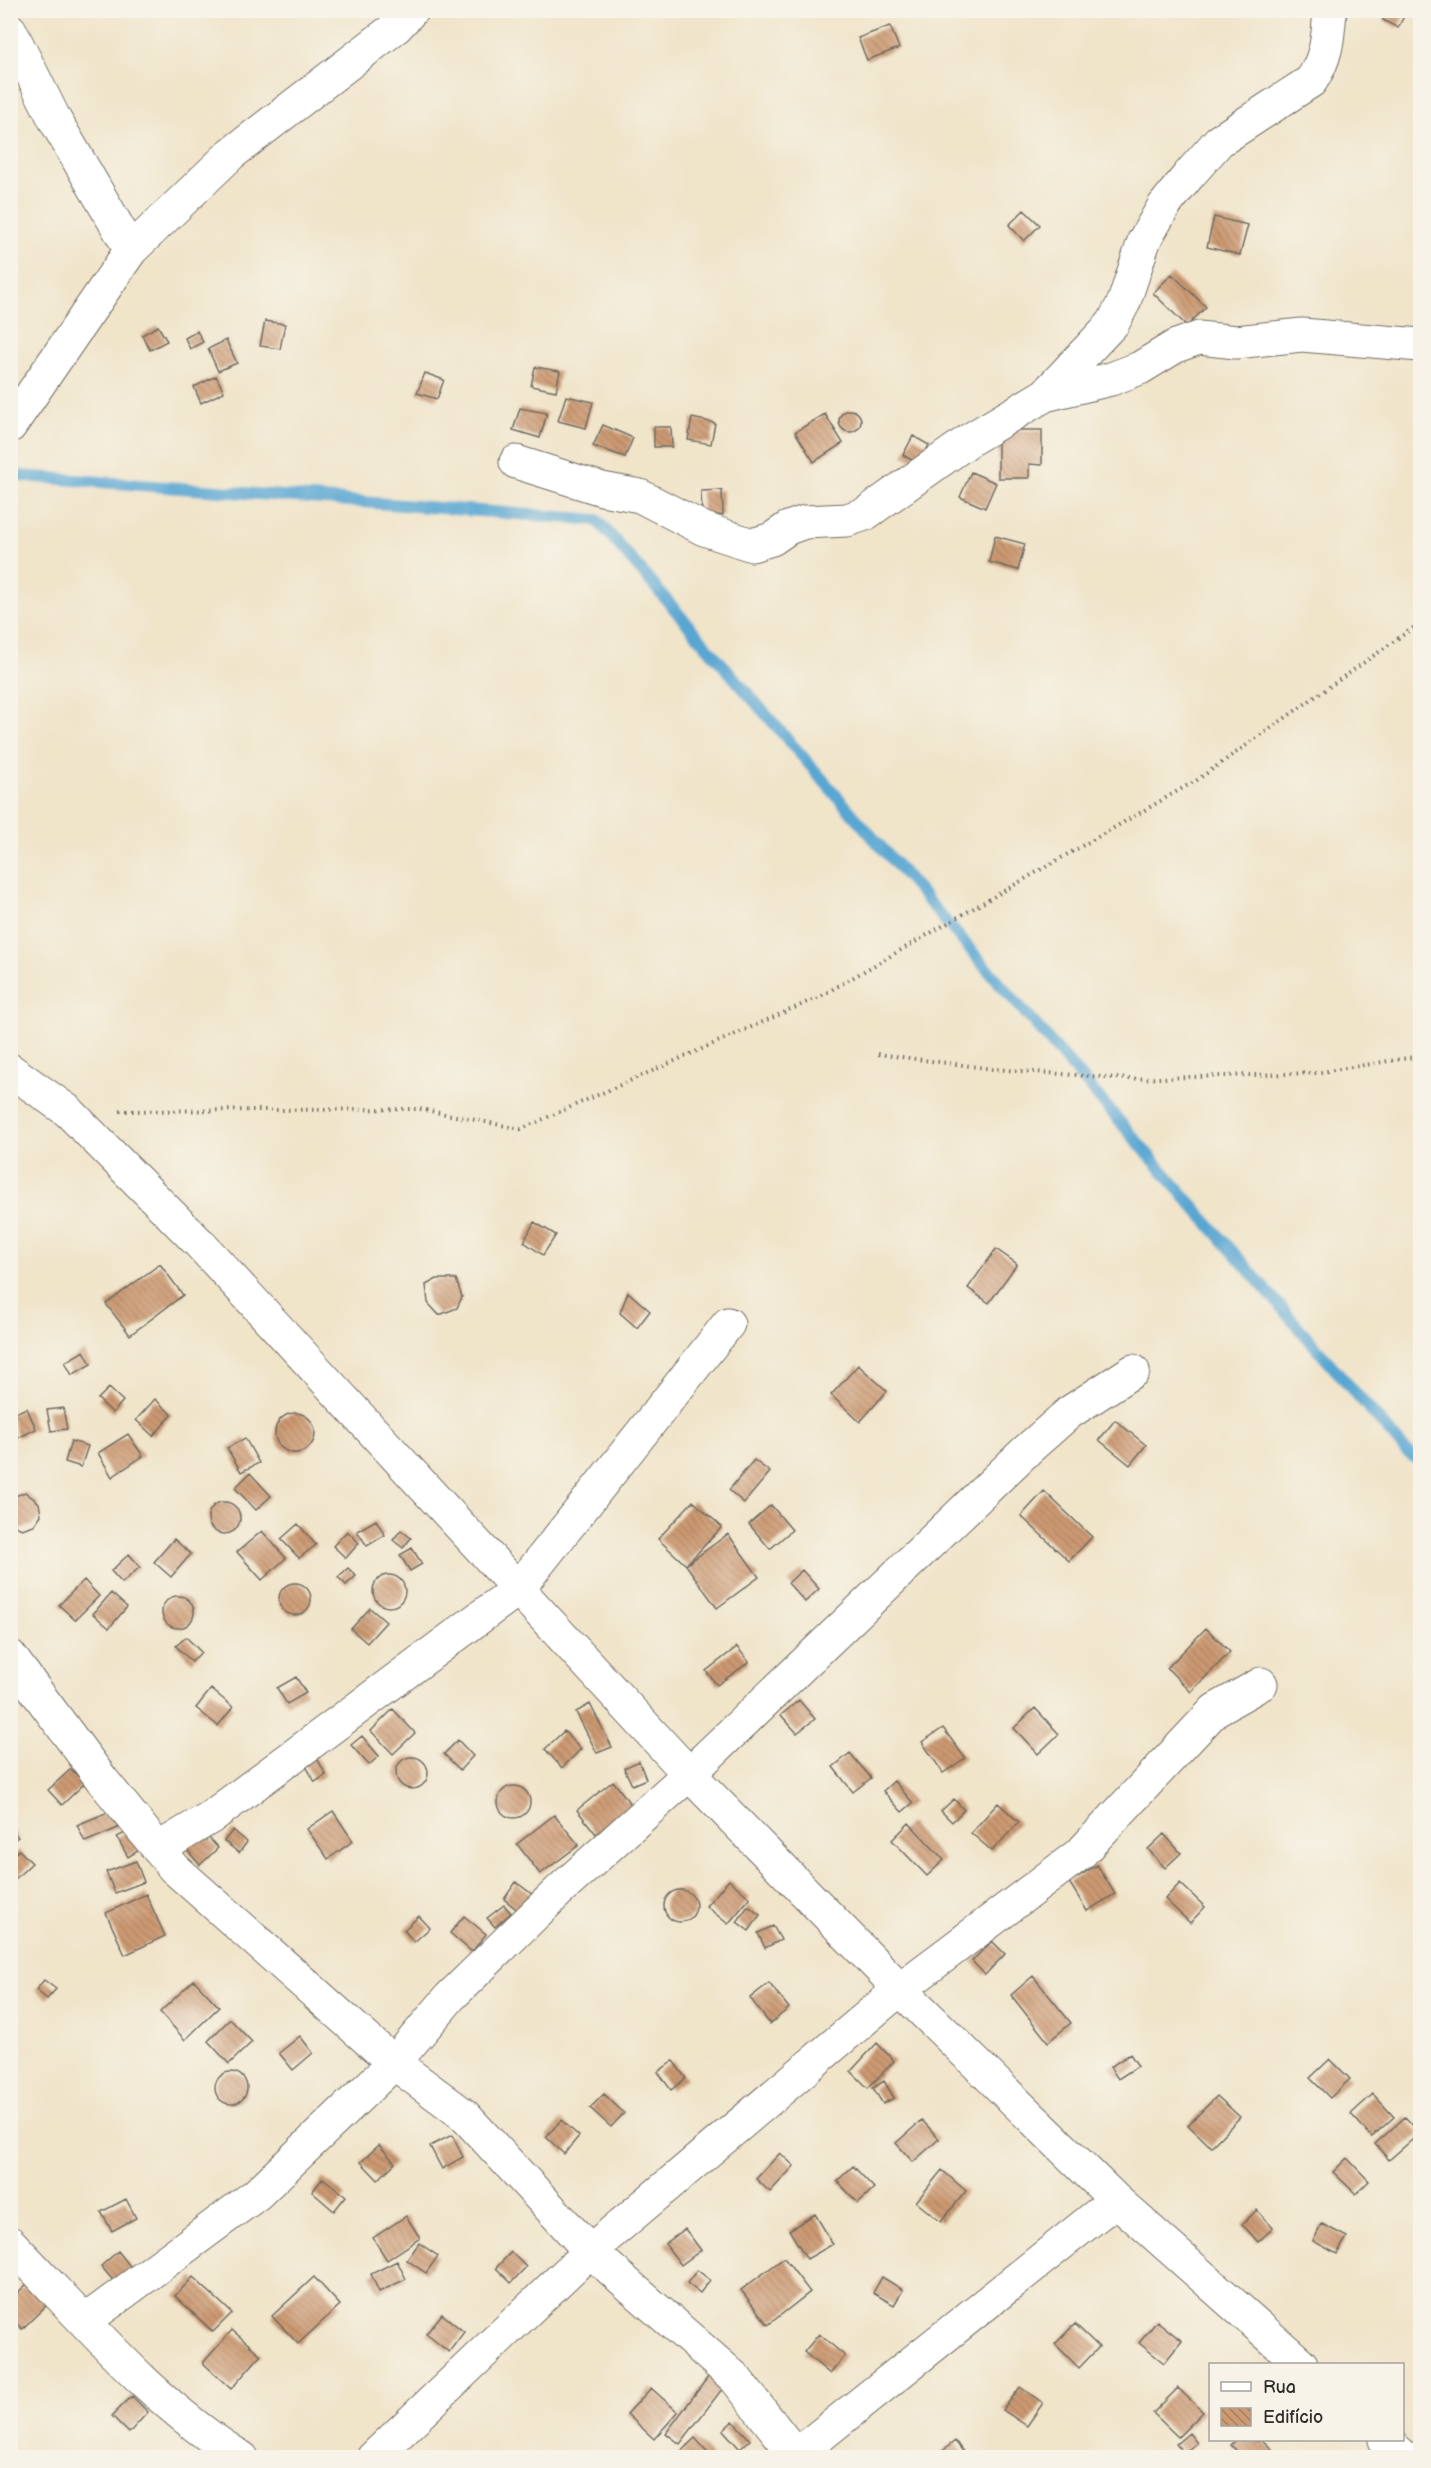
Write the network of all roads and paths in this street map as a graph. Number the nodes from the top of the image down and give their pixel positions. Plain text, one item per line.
1 (412, 10) edge
2 (1330, 10) edge
3 (10, 30) edge
4 (131, 250) junction
5 (1420, 345) edge
6 (1045, 395) junction
7 (10, 426) edge
8 (516, 462) dead end
9 (1420, 623) edge
10 (878, 1054) dead end
11 (1420, 1056) edge
12 (10, 1070) edge
13 (68, 1111) junction
14 (728, 1324) dead end
15 (1132, 1371) dead end
16 (518, 1589) junction
17 (10, 1656) edge
18 (1261, 1683) dead end
19 (689, 1774) junction
20 (158, 1850) junction
21 (900, 1989) junction
22 (394, 2063) junction
23 (1116, 2200) junction
24 (10, 2244) edge
25 (590, 2251) junction
26 (85, 2321) junction
27 (1299, 2363) edge
28 (797, 2456) edge
29 (242, 2457) edge
30 (373, 2457) edge

1 - 4 street
2 - 6 street
3 - 4 street
4 - 7 street
5 - 6 street
6 - 8 street
9 - 13 path
10 - 11 path
12 - 13 street
13 - 16 street
14 - 16 street
15 - 19 street
16 - 19 street
16 - 20 street
17 - 20 street
18 - 21 street
19 - 21 street
19 - 22 street
20 - 22 street
21 - 23 street
21 - 25 street
22 - 25 street
22 - 26 street
23 - 27 street
23 - 28 street
24 - 26 street
25 - 28 street
25 - 30 street
26 - 29 street

